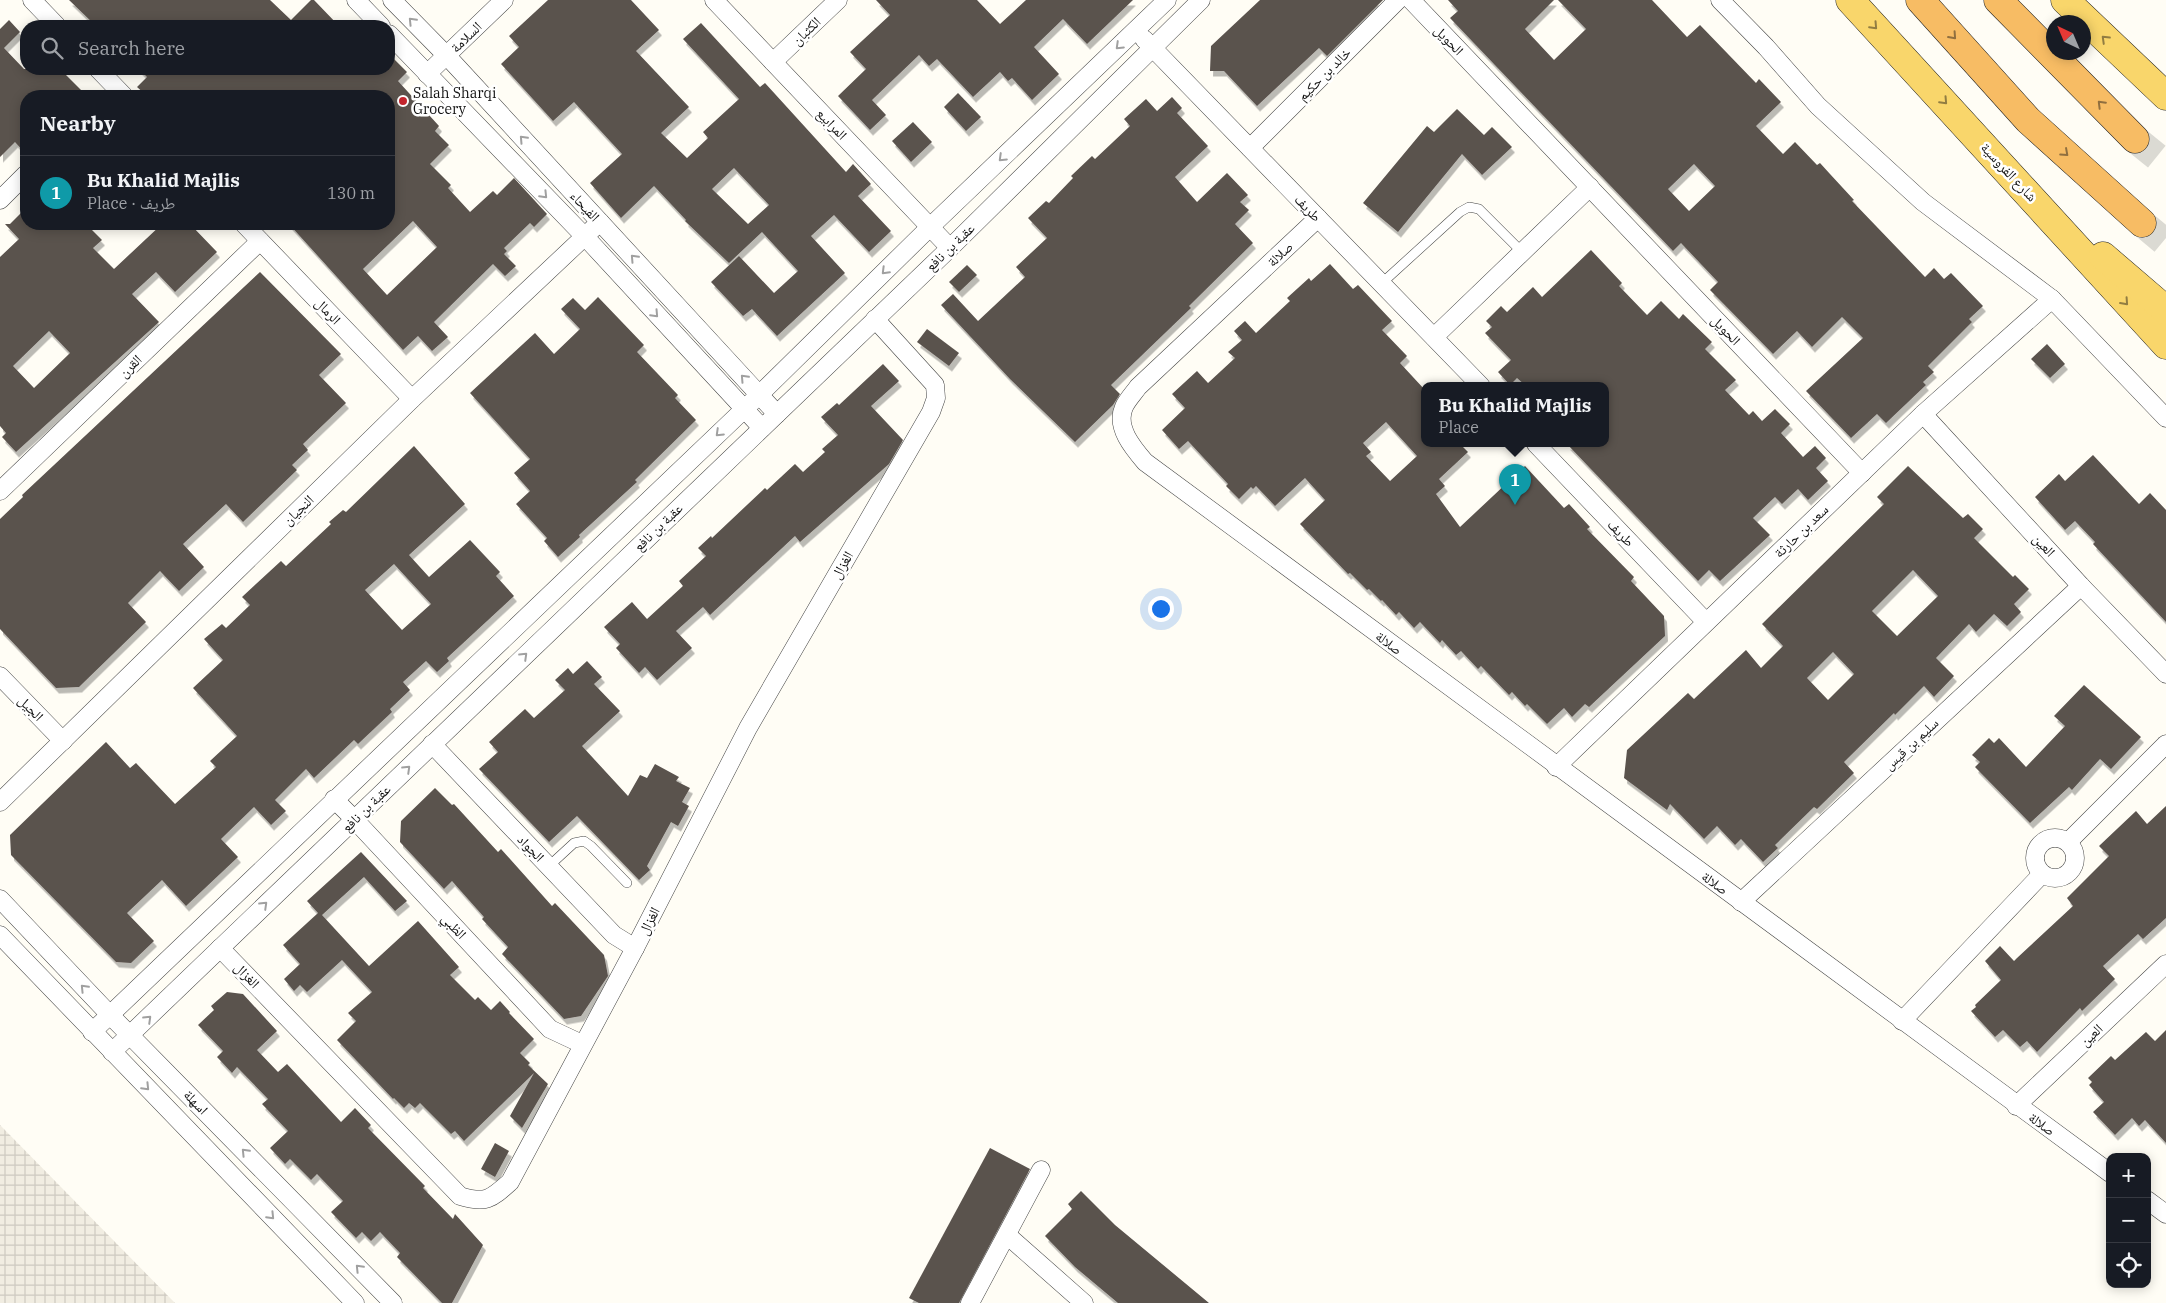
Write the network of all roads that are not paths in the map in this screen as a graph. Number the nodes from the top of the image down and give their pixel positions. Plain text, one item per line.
1 (32, 0) edge
2 (356, 0) edge
3 (392, 0) edge
4 (504, 0) edge
5 (714, 0) edge
6 (838, 0) edge
7 (1167, 0) edge
8 (1201, 0) edge
9 (1398, 0) edge
10 (1411, 0) edge
11 (1720, 0) edge
12 (1850, 0) edge
13 (1920, 0) edge
14 (1998, 0) edge
15 (2065, 0) edge
16 (51, 20) edge
17 (375, 20) edge
18 (1136, 30) junction
19 (395, 40) edge
20 (1152, 48) junction
21 (447, 56) junction
22 (773, 62) junction
23 (427, 74) junction
24 (102, 75) edge
25 (113, 90) edge
26 (2166, 96) edge
27 (2135, 139) tunnel mouth
28 (1250, 148) junction
29 (20, 180) edge
30 (1590, 188) junction
31 (0, 200) edge
32 (2035, 200) junction
33 (1318, 218) junction
34 (600, 222) junction
35 (2142, 223) tunnel mouth
36 (930, 227) junction
37 (250, 230) edge
38 (584, 236) junction
39 (260, 240) junction
40 (950, 248) junction
41 (1522, 252) junction
42 (1382, 283) junction
43 (2052, 300) junction
44 (2166, 310) edge
45 (875, 319) junction
46 (1434, 337) junction
47 (2166, 345) edge
48 (1477, 382) edge
49 (759, 395) junction
50 (412, 399) junction
51 (743, 410) junction
52 (777, 414) junction
53 (1923, 414) junction
54 (2166, 418) edge
55 (762, 428) junction
56 (1539, 447) edge
57 (1862, 473) junction
58 (0, 491) edge
59 (2082, 586) junction
60 (1706, 622) junction
61 (2166, 674) edge
62 (0, 676) edge
63 (63, 741) junction
64 (432, 744) junction
65 (2166, 744) edge
66 (1556, 767) junction
67 (334, 799) junction
68 (0, 802) edge
69 (354, 819) junction
70 (2068, 842) junction
71 (549, 866) junction
72 (2042, 874) junction
73 (627, 883) dead end
74 (0, 899) edge
75 (1741, 902) junction
76 (0, 935) edge
77 (220, 948) junction
78 (634, 948) junction
79 (2166, 964) edge
80 (110, 1015) junction
81 (1902, 1021) junction
82 (92, 1032) junction
83 (130, 1035) junction
84 (582, 1044) junction
85 (112, 1052) junction
86 (2016, 1106) junction
87 (1041, 1170) dead end
88 (2106, 1170) edge
89 (2151, 1203) edge
90 (2166, 1214) edge
91 (1007, 1235) junction
92 (355, 1303) edge
93 (393, 1303) edge
94 (970, 1303) edge
95 (1084, 1303) edge

1 - 16 street
2 - 17 street
21 -> 3 street, الفيحاء
4 - 21 street, السلامة
5 - 22 street, المرابيع
6 - 22 street, الكثبان
7 - 18 street, عقبة بن نافع
8 - 20 street, عقبة بن نافع
9 - 28 street, خالد بن حكيم
10 - 30 street, الحويل
11 - 43 street
12 -> 32 main road, شارع الفروسية
13 -> 35 highway
27 -> 14 highway
26 -> 15 main road
18 - 20 street, طريف
18 -> 36 street, عقبة بن نافع
19 - 23 street, الفيحاء
20 - 28 street, طريف
20 - 40 street, عقبة بن نافع
21 - 23 street, السلامة
34 -> 21 street, الفيحاء
22 - 36 street, المرابيع
23 -> 38 street, الفيحاء
24 - 25 street
28 - 33 street, طريف
29 - 31 street
30 - 41 street
30 - 57 street, الحويل
32 - 44 main road
32 -> 47 main road, شارع الفروسية
33 - 42 street, طريف
33 - 66 street, صلالة
34 - 38 street, النجيان
49 -> 34 street, الفيحاء
36 - 40 street, المرابيع
36 -> 49 street, عقبة بن نافع
37 - 39 street, الرمال
38 - 50 street, النجيان
38 -> 51 street, الفيحاء
39 - 50 street, الرمال
39 - 58 street, القرن
40 - 45 street, عقبة بن نافع
41 - 42 lane
41 - 46 street
42 - 46 street, طريف
43 - 53 street, سعد بن حارثة
43 - 54 street
45 - 52 street, عقبة بن نافع
45 - 78 street, الغزال
46 - 48 street, طريف
49 - 51 street, عقبة بن نافع
49 - 52 street, الفيحاء
50 - 63 street, النجيان
51 - 55 street, الفيحاء
51 -> 67 street, عقبة بن نافع
52 - 55 street, عقبة بن نافع
53 - 57 street, سعد بن حارثة
53 - 59 street, العين
64 -> 55 street, عقبة بن نافع
56 - 60 street, طريف
57 - 60 street, سعد بن حارثة
59 - 61 street, العين
59 - 75 street, سليم بن قيس
60 - 66 street, سعد بن حارثة
62 - 63 street, الجيل
63 - 68 street, النجيان
69 -> 64 street, عقبة بن نافع
64 - 71 street, الجواد
65 - 70 street
66 - 75 street, صلالة
67 - 69 street, الظبي
67 - 80 street, عقبة بن نافع
77 -> 69 street, عقبة بن نافع
69 - 84 street, الظبي
70 - 72 street
70 - 72 street
71 - 73 lane
71 - 78 street, الجواد
72 - 81 street
80 -> 74 street, اسهلة
75 - 81 street, صلالة
76 - 82 street, اسهلة
83 -> 77 street, عقبة بن نافع
77 - 84 street, الغزال
78 - 84 street, الغزال
79 - 86 street, العين
80 - 82 street, عقبة بن نافع
80 - 83 street, اسهلة
81 - 86 street, صلالة
82 - 85 street, اسهلة
83 - 85 street, عقبة بن نافع
93 -> 83 street, اسهلة
85 -> 92 street, اسهلة
86 - 88 street, صلالة
87 - 91 street
89 - 90 street
91 - 94 street
91 - 95 street

